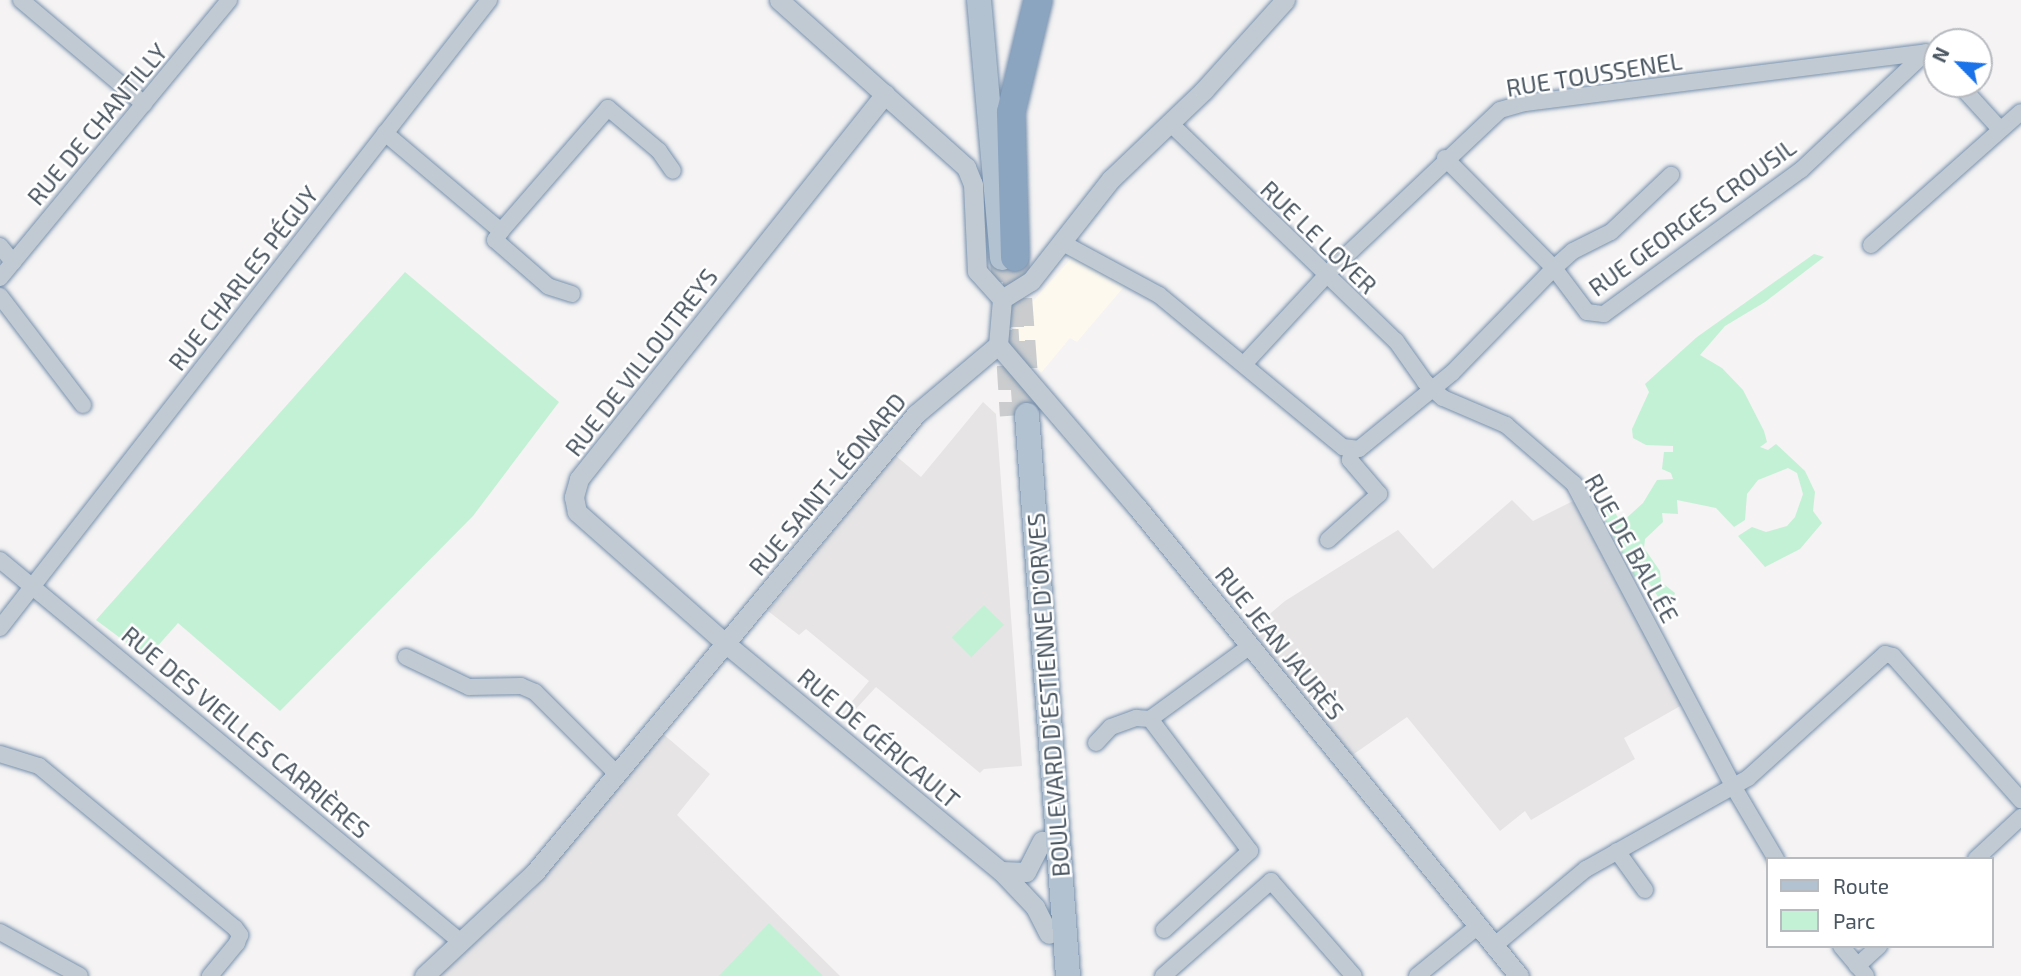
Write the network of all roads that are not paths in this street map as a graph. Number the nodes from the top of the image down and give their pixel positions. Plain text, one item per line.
1 (20, 0) edge
2 (229, 0) edge
3 (489, 0) edge
4 (779, 0) edge
5 (979, 0) edge
6 (1038, 0) edge
7 (1285, 0) edge
8 (1923, 57) edge
9 (1923, 63) edge
10 (885, 94) junction
11 (1972, 98) edge
12 (144, 104) junction
13 (2021, 112) edge
14 (1170, 123) junction
15 (1999, 128) junction
16 (385, 133) junction
17 (1445, 158) junction
18 (673, 171) dead end
19 (1671, 175) dead end
20 (501, 231) junction
21 (1061, 242) junction
22 (1871, 245) dead end
23 (0, 246) edge
24 (1008, 257) joint
25 (13, 262) junction
26 (1554, 268) junction
27 (1326, 276) junction
28 (0, 278) edge
29 (572, 294) dead end
30 (0, 296) edge
31 (1002, 299) junction
32 (998, 345) junction
33 (1246, 362) junction
34 (1432, 388) junction
35 (83, 405) dead end
36 (1352, 450) junction
37 (1328, 540) dead end
38 (0, 560) edge
39 (33, 586) junction
40 (0, 628) edge
41 (725, 643) junction
42 (1250, 646) junction
43 (406, 657) dead end
44 (1150, 719) junction
45 (1096, 743) dead end
46 (0, 754) edge
47 (615, 772) junction
48 (1732, 786) junction
49 (2021, 800) edge
50 (2021, 817) edge
51 (1042, 841) junction
52 (1617, 851) junction
53 (1775, 857) edge
54 (1978, 857) edge
55 (1001, 872) junction
56 (1645, 890) dead end
57 (1478, 926) junction
58 (1164, 930) dead end
59 (0, 932) edge
60 (1049, 934) junction
61 (461, 942) junction
62 (1495, 946) junction
63 (1843, 948) edge
64 (1878, 948) edge
65 (1861, 971) edge
66 (80, 976) edge
67 (210, 976) edge
68 (424, 976) edge
69 (1051, 976) edge
70 (1068, 976) edge
71 (1163, 976) edge
72 (1353, 976) edge
73 (1417, 976) edge
74 (1520, 976) edge

1 - 12 street
2 - 12 street, RUE DE CHANTILLY
3 - 16 street, RUE CHARLES PÉGUY
4 - 10 street
5 - 24 main road
6 - 24 highway
7 - 14 street
8 - 17 street, RUE TOUSSENEL
9 - 26 street, RUE GEORGES CROUSIL
10 - 31 street
10 - 41 street, RUE DE VILLOUTREYS
11 - 15 street
12 - 25 street, RUE DE CHANTILLY
13 - 15 street
14 - 21 street
14 - 27 street, RUE LE LOYER
15 - 22 street
16 - 20 street
16 - 39 street, RUE CHARLES PÉGUY
17 - 26 street
17 - 27 street, RUE TOUSSENEL
18 - 20 street
19 - 26 street
20 - 29 street
21 - 31 street
21 - 33 street
23 - 25 street
25 - 28 street, RUE DE CHANTILLY
26 - 34 street, RUE GEORGES CROUSIL
27 - 33 street, RUE TOUSSENEL
27 - 34 street, RUE LE LOYER
30 - 35 street
31 - 32 street
32 - 41 street, RUE SAINT-LÉONARD
32 - 42 street, RUE JEAN JAURÈS
33 - 36 street
34 - 36 street
34 - 48 street, RUE DE BALLÉE
36 - 37 street
38 - 39 street, RUE DES VIEILLES CARRIÈRES
39 - 40 street, RUE CHARLES PÉGUY
39 - 61 street, RUE DES VIEILLES CARRIÈRES
41 - 47 street, RUE SAINT-LÉONARD
41 - 55 street, RUE DE GÉRICAULT
42 - 44 street
42 - 57 street, RUE JEAN JAURÈS
43 - 47 street
44 - 45 street
44 - 58 street
46 - 67 street
47 - 61 street, RUE SAINT-LÉONARD
48 - 49 street
48 - 52 street
48 - 53 street, RUE DE BALLÉE
50 - 54 street
51 - 55 street
51 - 60 main road, BOULEVARD D'ESTIENNE D'ORVES
51 - 70 main road, BOULEVARD D'ESTIENNE D'ORVES
52 - 56 street
52 - 62 street
55 - 60 street, RUE DE GÉRICAULT
57 - 62 street, RUE JEAN JAURÈS
57 - 73 street
59 - 66 street
60 - 69 main road, BOULEVARD D'ESTIENNE D'ORVES
61 - 68 street, RUE SAINT-LÉONARD
62 - 74 street, RUE JEAN JAURÈS
63 - 65 street
64 - 65 street
71 - 72 street

